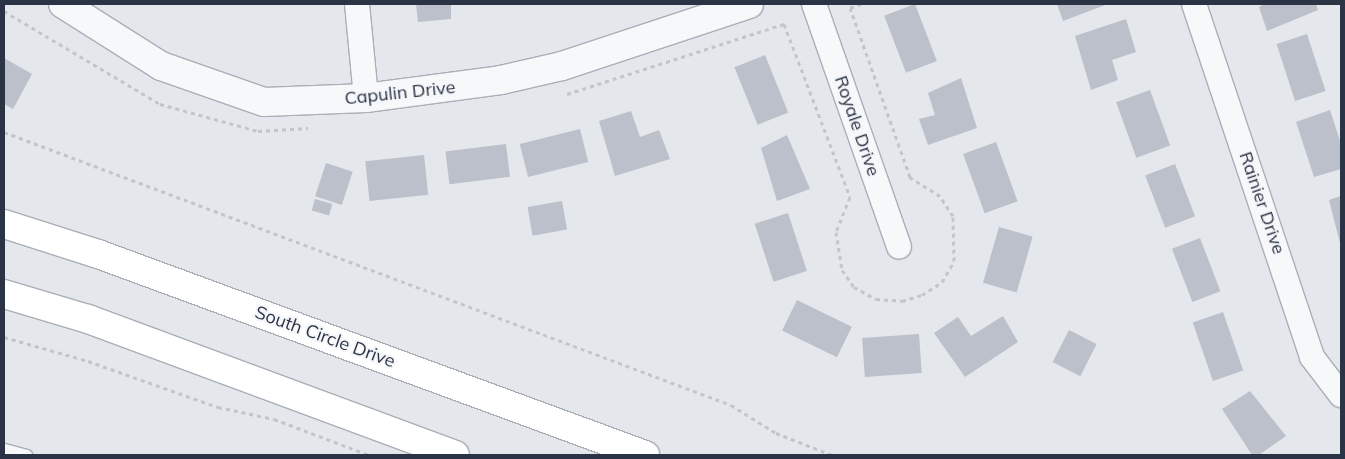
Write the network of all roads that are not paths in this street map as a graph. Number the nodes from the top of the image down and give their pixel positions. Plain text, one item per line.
1 (63, 4) edge
2 (357, 4) edge
3 (749, 4) edge
4 (814, 4) edge
5 (1194, 4) edge
6 (366, 98) junction
7 (4, 224) edge
8 (899, 247) dead end
9 (4, 294) edge
10 (1341, 395) edge
11 (4, 449) edge
12 (26, 455) edge
13 (455, 455) edge
14 (645, 455) edge

1 - 6 street, Capulin Drive
2 - 6 street
3 - 6 street, Capulin Drive
4 - 8 street, Royale Drive
5 - 10 street, Rainier Drive
7 - 14 main road, South Circle Drive
9 - 13 main road
11 - 12 lane

